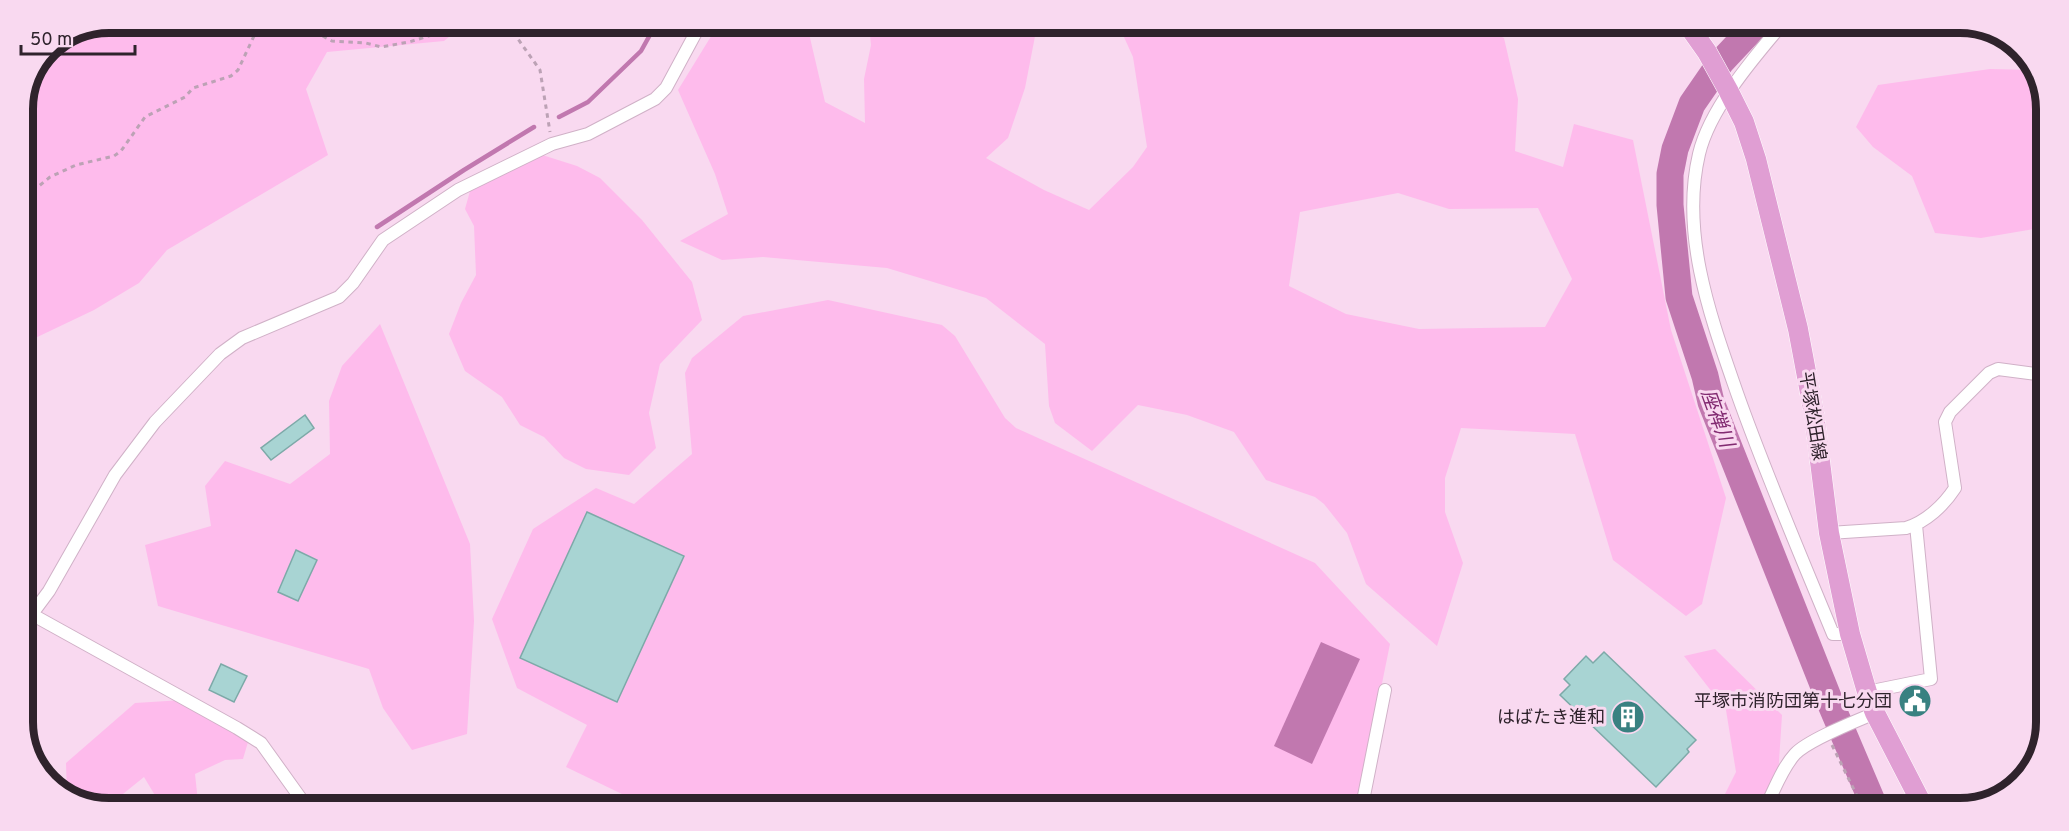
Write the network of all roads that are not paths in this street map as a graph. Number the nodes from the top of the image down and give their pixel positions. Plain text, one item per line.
1 (696, 33) edge
2 (1694, 33) edge
3 (1775, 33) edge
4 (1729, 92) junction
5 (2036, 374) edge
6 (1916, 525) junction
7 (1829, 533) junction
8 (33, 615) joint
9 (1850, 634) junction
10 (1385, 690) dead end
11 (1867, 692) junction
12 (1875, 712) junction
13 (300, 798) edge
14 (1364, 798) edge
15 (1770, 798) edge
16 (1919, 798) edge

1 - 8 street
2 - 4 main road, 平塚松田線
3 - 4 street
4 - 7 main road, 平塚松田線
4 - 9 street
5 - 6 street
6 - 7 street
6 - 11 street
7 - 9 main road, 平塚松田線
8 - 13 street
9 - 11 main road, 平塚松田線
10 - 14 street
11 - 12 main road, 平塚松田線
12 - 15 street
12 - 16 main road, 平塚松田線

